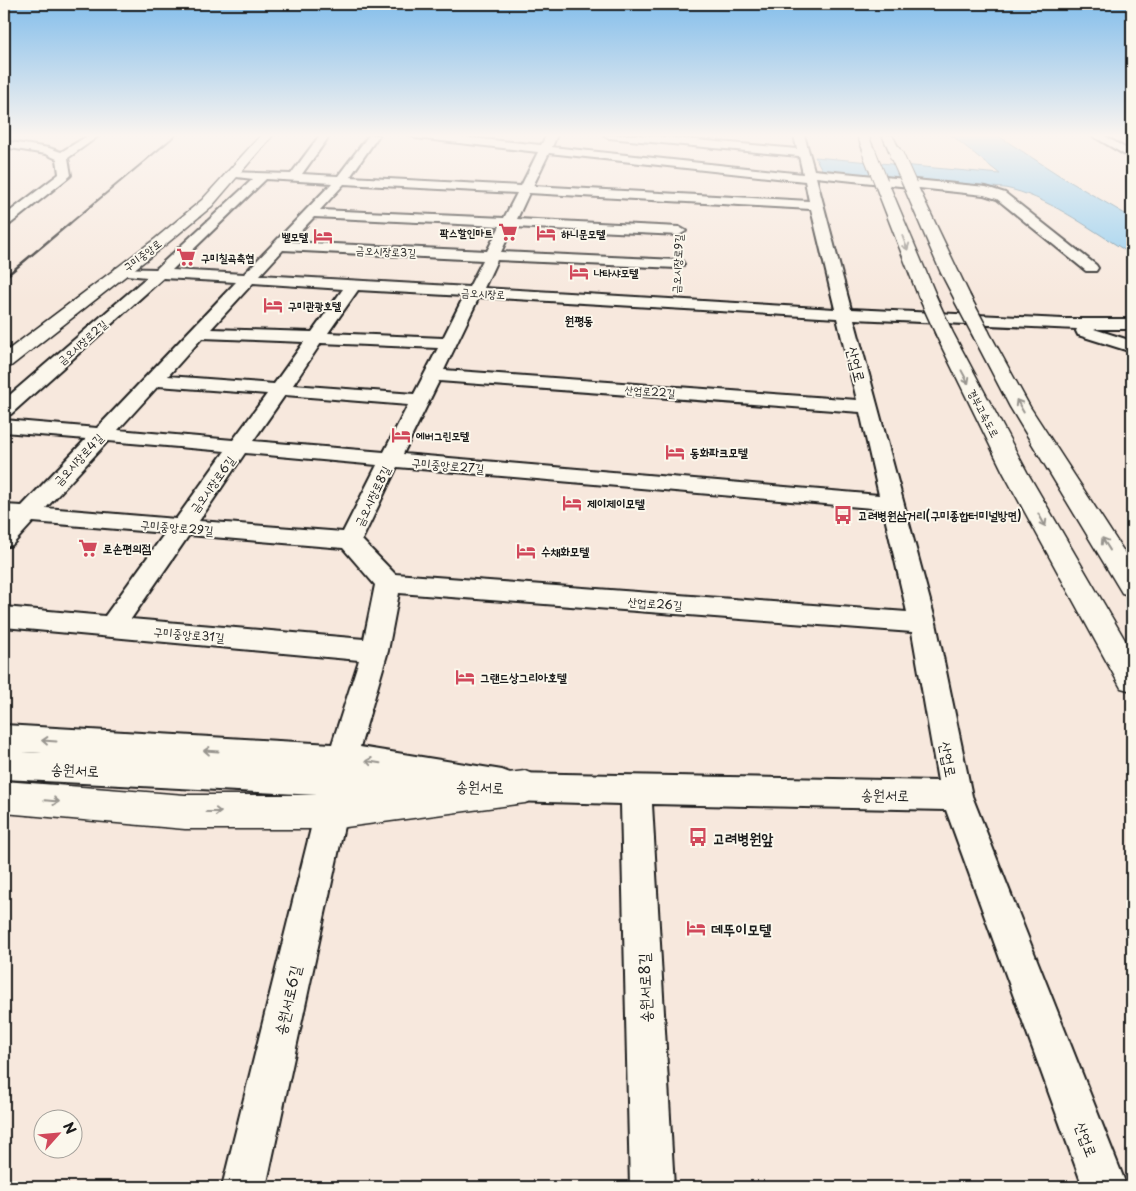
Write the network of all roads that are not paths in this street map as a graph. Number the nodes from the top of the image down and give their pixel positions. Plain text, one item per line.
1 (45, 191) edge
2 (204, 191) edge
3 (218, 191) edge
4 (247, 191) edge
5 (332, 191) edge
6 (525, 191) edge
7 (618, 191) edge
8 (682, 191) edge
9 (813, 191) edge
10 (884, 191) edge
11 (912, 191) edge
12 (980, 191) edge
13 (681, 198) junction
14 (817, 205) junction
15 (311, 213) junction
16 (4, 222) edge
17 (509, 223) junction
18 (679, 231) junction
19 (279, 246) junction
20 (492, 256) junction
21 (677, 264) junction
22 (1091, 268) dead end
23 (121, 271) junction
24 (160, 273) junction
25 (248, 278) junction
26 (354, 285) junction
27 (474, 292) junction
28 (675, 304) junction
29 (844, 314) junction
30 (1063, 324) junction
31 (1132, 324) edge
32 (197, 333) junction
33 (316, 338) junction
34 (449, 343) junction
35 (1132, 347) edge
36 (4, 350) edge
37 (4, 362) edge
38 (433, 375) junction
39 (153, 380) junction
40 (279, 389) junction
41 (420, 400) junction
42 (868, 407) junction
43 (4, 410) edge
44 (4, 426) edge
45 (101, 435) junction
46 (239, 446) junction
47 (390, 460) junction
48 (892, 502) junction
49 (4, 512) edge
50 (27, 514) junction
51 (181, 527) junction
52 (4, 539) edge
53 (350, 542) junction
54 (388, 583) junction
55 (1132, 586) edge
56 (4, 617) edge
57 (923, 623) junction
58 (110, 627) junction
59 (375, 651) junction
60 (1132, 680) edge
61 (4, 738) edge
62 (4, 765) edge
63 (337, 784) junction
64 (525, 787) junction
65 (636, 790) junction
66 (956, 796) junction
67 (4, 797) edge
68 (244, 1187) edge
69 (652, 1187) edge
70 (1105, 1187) edge

1 - 16 street
2 - 36 main road, 구미중앙로
3 - 23 main road, 구미중앙로
4 - 24 street, 금오시장로2길
5 - 15 street
6 - 17 street, 금오시장로8길
7 - 13 street
8 - 13 street, 금오시장로9길
9 - 14 street, 산업로
10 -> 60 main road, 경부고속도로, bridge
55 -> 11 main road, bridge
12 - 22 street
13 - 14 street
13 - 18 street, 금오시장로9길
14 - 29 street, 산업로
15 - 17 street
15 - 19 street
17 - 18 street
17 - 20 street, 금오시장로8길
18 - 21 street, 금오시장로9길
19 - 20 street, 금오시장로3길
19 - 25 street
20 - 21 street, 금오시장로3길
20 - 27 street, 금오시장로8길
21 - 28 street, 금오시장로9길
23 - 24 street, 금오시장로
23 - 37 main road, 구미중앙로
24 - 25 street, 금오시장로
24 - 43 street, 금오시장로2길
25 - 26 street, 금오시장로
25 - 32 street, 금오시장로4길
26 - 27 street, 금오시장로
26 - 33 street, 금오시장로6길
27 - 28 street, 금오시장로
27 - 34 street, 금오시장로8길
28 - 29 street, 금오시장로
29 - 30 street
29 - 42 street, 산업로
30 - 31 street
30 - 35 street
32 - 33 street
32 - 39 street, 금오시장로4길
33 - 34 street
33 - 40 street, 금오시장로6길
34 - 38 street, 금오시장로8길
38 - 41 street, 금오시장로8길
38 - 42 street, 산업로22길
39 - 40 street
39 - 45 street, 금오시장로4길
40 - 41 street
40 - 46 street, 금오시장로6길
41 - 47 street, 금오시장로8길
42 - 48 street, 산업로
44 - 45 street, 구미중앙로27길
45 - 46 street, 구미중앙로27길
45 - 50 street, 금오시장로4길
46 - 47 street, 구미중앙로27길
46 - 51 street, 금오시장로6길
47 - 48 street, 구미중앙로27길
47 - 53 street, 금오시장로8길
48 - 57 street, 산업로
49 - 50 street, 구미중앙로29길
50 - 51 street, 구미중앙로29길
50 - 52 street, 금오시장로4길
51 - 53 street, 구미중앙로29길
51 - 58 street, 금오시장로6길
53 - 54 street, 금오시장로8길
54 - 57 street, 산업로26길
54 - 59 street
56 - 58 street, 구미중앙로31길
57 - 66 street, 산업로
58 - 59 street, 구미중앙로31길
59 - 63 street
63 -> 61 street
62 - 63 street, 송원서로
63 - 64 main road
64 -> 63 street, 송원서로
67 -> 63 main road
63 - 68 street, 송원서로6길
64 - 65 street, 송원서로
65 - 66 street, 송원서로
65 - 69 street, 송원서로8길
66 - 70 street, 산업로

